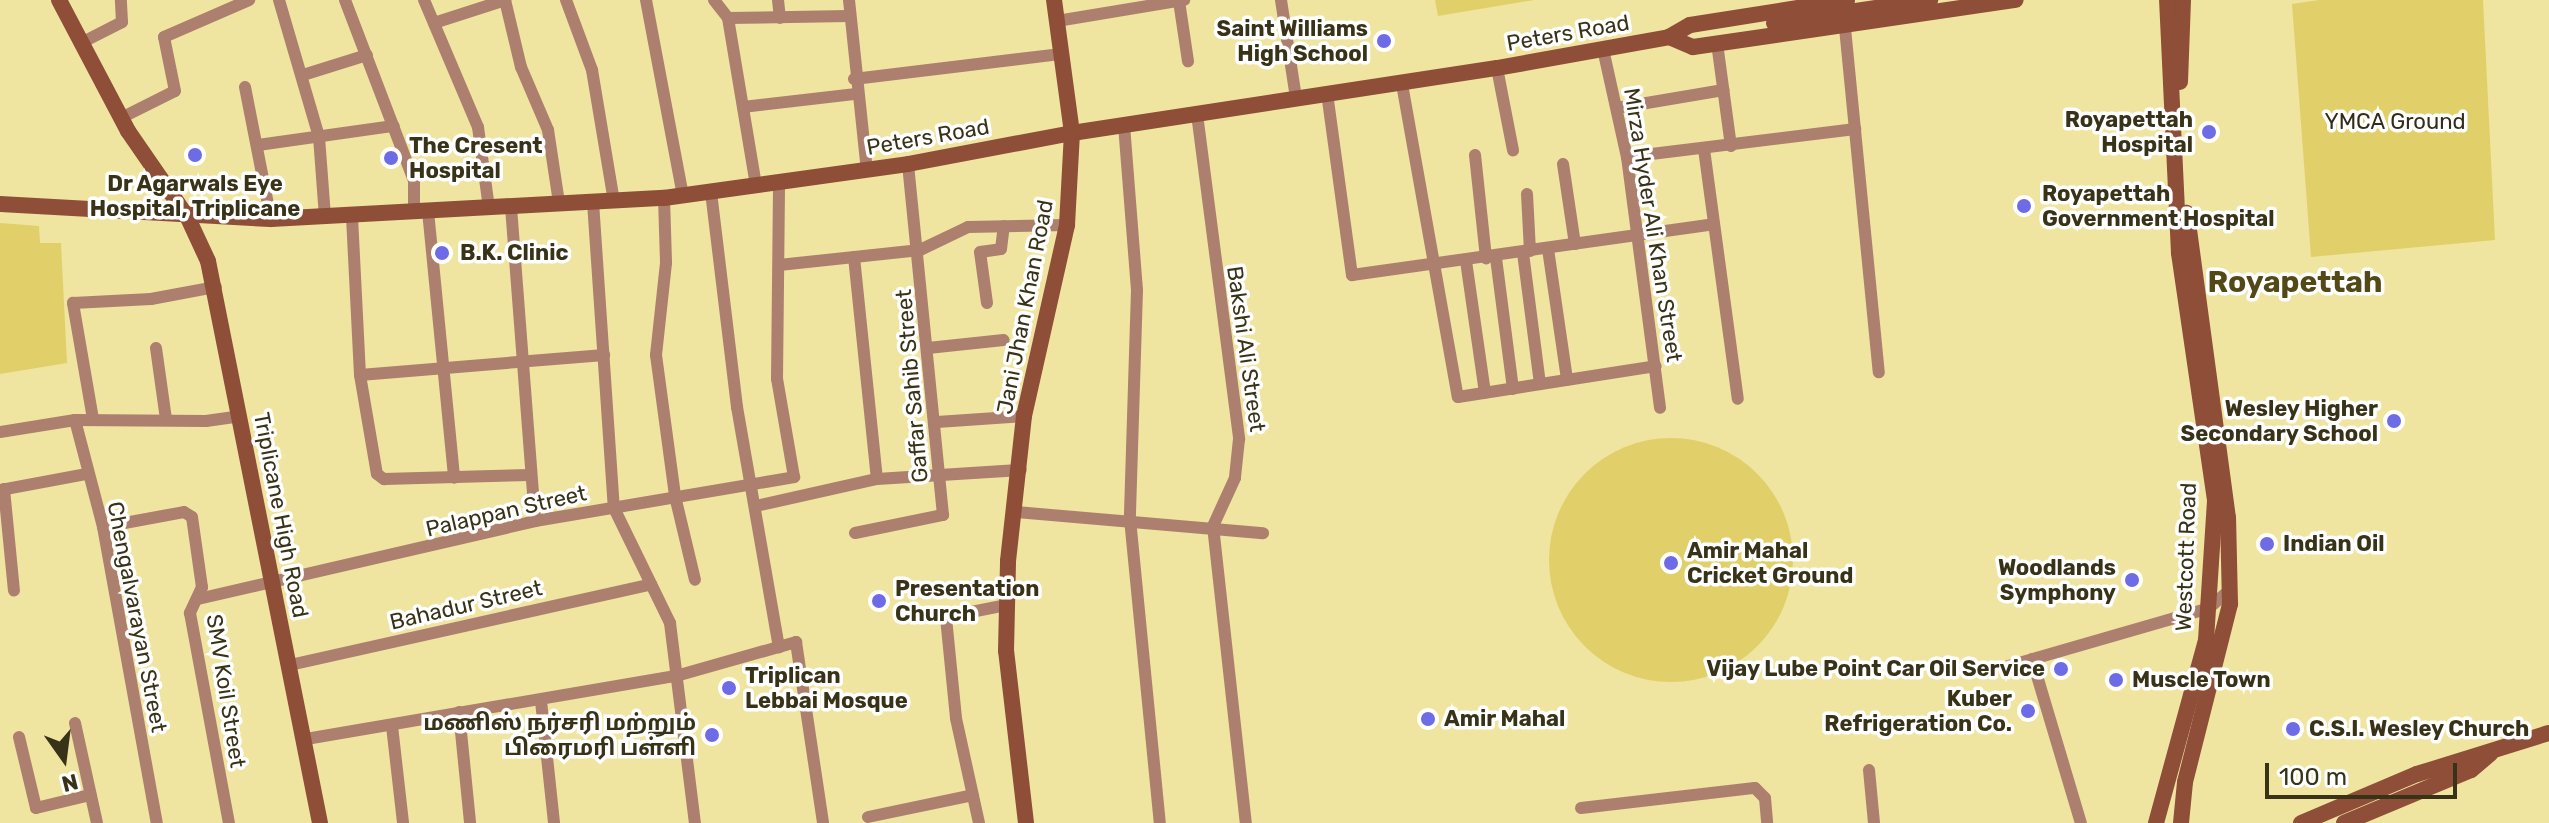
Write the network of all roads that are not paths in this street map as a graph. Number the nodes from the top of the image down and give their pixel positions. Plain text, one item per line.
1 (59, 0) edge
2 (121, 0) edge
3 (249, 0) edge
4 (279, 0) edge
5 (345, 0) edge
6 (424, 0) edge
7 (505, 0) edge
8 (566, 0) edge
9 (646, 0) edge
10 (714, 0) edge
11 (778, 0) edge
12 (849, 0) edge
13 (1054, 0) edge
14 (1182, 0) edge
15 (1281, 0) edge
16 (1847, 0) edge
17 (1930, 0) edge
18 (2016, 0) edge
19 (2167, 0) edge
20 (2183, 0) edge
21 (487, 2) edge
22 (1954, 5) edge
23 (849, 16) junction
24 (728, 18) junction
25 (780, 18) junction
26 (1057, 21) junction
27 (434, 23) junction
28 (1845, 28) junction
29 (1669, 37) junction
30 (1718, 37) junction
31 (81, 43) junction
32 (1603, 49) junction
33 (1062, 54) junction
34 (367, 55) junction
35 (1188, 61) dead end
36 (1497, 68) junction
37 (303, 75) junction
38 (854, 79) junction
39 (1402, 84) junction
40 (245, 87) dead end
41 (1723, 90) junction
42 (1327, 93) junction
43 (856, 94) junction
44 (1296, 98) junction
45 (743, 107) junction
46 (1617, 108) junction
47 (1197, 114) junction
48 (121, 118) junction
49 (1124, 125) junction
50 (394, 126) junction
51 (1855, 129) junction
52 (1072, 133) junction
53 (319, 137) junction
54 (258, 145) junction
55 (1731, 146) junction
56 (1704, 149) junction
57 (1513, 150) dead end
58 (1475, 155) dead end
59 (1627, 157) junction
60 (908, 164) junction
61 (1563, 164) dead end
62 (867, 170) junction
63 (779, 183) junction
64 (756, 186) junction
65 (711, 192) junction
66 (1527, 194) dead end
67 (683, 195) junction
68 (664, 198) junction
69 (614, 201) junction
70 (593, 202) junction
71 (559, 203) junction
72 (0, 204) edge
73 (511, 207) junction
74 (489, 208) junction
75 (421, 211) junction
76 (325, 217) junction
77 (352, 217) junction
78 (188, 218) junction
79 (271, 219) junction
80 (1713, 224) junction
81 (1067, 225) junction
82 (1004, 226) junction
83 (1639, 234) junction
84 (1575, 244) junction
85 (1548, 249) junction
86 (920, 250) junction
87 (1527, 252) junction
88 (854, 257) junction
89 (1491, 258) junction
90 (1466, 261) junction
91 (1434, 264) junction
92 (779, 265) junction
93 (216, 287) junction
94 (987, 303) dead end
95 (1004, 340) dead end
96 (156, 348) dead end
97 (928, 348) junction
98 (604, 355) junction
99 (521, 359) junction
100 (1656, 366) junction
101 (441, 368) junction
102 (1879, 372) dead end
103 (360, 375) junction
104 (1567, 380) junction
105 (1540, 384) junction
106 (1513, 389) junction
107 (1485, 393) junction
108 (1738, 399) dead end
109 (1660, 408) dead end
110 (240, 416) junction
111 (1024, 416) junction
112 (93, 419) junction
113 (166, 419) junction
114 (75, 420) junction
115 (937, 422) junction
116 (0, 432) edge
117 (1021, 470) junction
118 (940, 472) junction
119 (86, 474) junction
120 (530, 475) junction
121 (454, 478) junction
122 (877, 479) junction
123 (753, 483) junction
124 (2, 490) edge
125 (675, 496) junction
126 (756, 506) junction
127 (614, 508) junction
128 (1016, 512) junction
129 (1130, 519) junction
130 (535, 521) junction
131 (1213, 526) junction
132 (103, 527) junction
133 (855, 533) dead end
134 (1263, 533) dead end
135 (695, 580) dead end
136 (269, 583) junction
137 (651, 584) junction
138 (2230, 590) junction
139 (14, 591) dead end
140 (198, 599) junction
141 (1006, 605) junction
142 (2209, 608) junction
143 (779, 647) junction
144 (2032, 659) junction
145 (290, 665) junction
146 (2005, 667) dead end
147 (676, 676) junction
148 (541, 701) junction
149 (459, 712) junction
150 (75, 723) dead end
151 (392, 726) junction
152 (2549, 733) edge
153 (19, 737) dead end
154 (306, 739) junction
155 (2492, 753) junction
156 (1869, 770) dead end
157 (90, 795) junction
158 (973, 795) junction
159 (1581, 808) dead end
160 (868, 817) dead end
161 (2183, 821) edge
162 (97, 823) edge
163 (157, 823) edge
164 (229, 823) edge
165 (320, 823) edge
166 (403, 823) edge
167 (470, 823) edge
168 (554, 823) edge
169 (695, 823) edge
170 (823, 823) edge
171 (979, 823) edge
172 (1026, 823) edge
173 (1160, 823) edge
174 (1246, 823) edge
175 (1767, 823) edge
176 (1874, 823) edge
177 (2081, 823) edge
178 (2156, 823) edge
179 (2301, 823) edge
180 (2344, 823) edge

1 - 31 main road, Triplicane High Road
2 - 31 street
3 - 48 street
4 - 37 street
5 - 34 street
6 - 27 street
7 - 21 street
7 - 71 street
8 - 69 street
9 - 67 street
10 - 24 street
11 - 25 street
12 - 23 street
13 - 26 main road, Jani Jhan Khan Road
14 - 26 street
14 - 35 street
15 - 44 street
16 - 29 main road, Peters Road
17 - 30 main road
18 - 22 main road, Peters Road
19 - 142 main road, Westcott Road
20 - 138 main road, Westcott Road
21 - 27 street
22 - 28 main road, Peters Road
23 - 25 street
23 - 38 street
24 - 25 street
24 - 45 street
26 - 33 main road, Jani Jhan Khan Road
27 - 74 street
28 - 30 main road, Peters Road
28 - 51 street
29 - 30 main road, Peters Road
29 - 32 main road, Peters Road
30 - 41 street
31 - 48 main road, Triplicane High Road
32 - 36 main road, Peters Road
32 - 46 street, Mirza Hyder Ali Khan Street
33 - 38 street
33 - 52 main road, Jani Jhan Khan Road
34 - 37 street
34 - 50 street
36 - 39 main road, Peters Road
36 - 57 street
37 - 53 street
38 - 43 street
39 - 42 main road, Peters Road
39 - 91 street
40 - 54 street
41 - 46 street
41 - 55 street
42 - 44 main road, Peters Road
42 - 91 street
43 - 45 street
43 - 62 street
44 - 47 main road, Peters Road
45 - 64 street
46 - 59 street, Mirza Hyder Ali Khan Street
47 - 49 main road, Peters Road
47 - 131 street, Bakshi Ali Street
48 - 78 main road, Triplicane High Road
49 - 52 main road, Peters Road
49 - 129 street
50 - 53 street
50 - 75 street
51 - 55 street
51 - 102 street
52 - 60 main road, Peters Road
52 - 81 main road, Jani Jhan Khan Road
53 - 54 street
53 - 76 street
54 - 79 street
55 - 56 street
56 - 59 street
56 - 80 street
58 - 89 street
59 - 83 street, Mirza Hyder Ali Khan Street
60 - 62 main road, Peters Road
60 - 86 street, Gaffar Sahib Street
61 - 84 street
62 - 63 main road, Peters Road
63 - 64 main road, Peters Road
63 - 92 street
64 - 65 main road, Peters Road
65 - 67 main road, Peters Road
65 - 123 street
66 - 87 street
67 - 68 main road, Peters Road
68 - 69 main road, Peters Road
68 - 125 street
69 - 70 main road, Peters Road
70 - 71 main road, Peters Road
70 - 98 street
71 - 73 main road, Peters Road
72 - 78 main road, Peters Road
73 - 74 main road, Peters Road
73 - 99 street
74 - 75 main road, Peters Road
75 - 77 main road, Peters Road
75 - 101 street
76 - 77 main road, Peters Road
76 - 79 main road, Peters Road
77 - 103 street
78 - 79 main road, Peters Road
78 - 93 main road, Triplicane High Road
80 - 83 street
80 - 108 street
81 - 82 street
81 - 111 main road, Jani Jhan Khan Road
82 - 86 street
82 - 94 street
83 - 84 street
83 - 100 street, Mirza Hyder Ali Khan Street
84 - 85 street
85 - 87 street
85 - 104 street
86 - 88 street
86 - 97 street, Gaffar Sahib Street
87 - 89 street
87 - 105 street
88 - 92 street
88 - 122 street
89 - 90 street
89 - 106 street
90 - 91 street
90 - 107 street
91 - 107 street
92 - 123 street, Palappan Street
93 - 110 main road, Triplicane High Road
93 - 112 street
95 - 97 street
96 - 113 street
97 - 115 street, Gaffar Sahib Street
98 - 99 street
98 - 127 street
99 - 101 street
99 - 120 street
100 - 104 street
100 - 109 street, Mirza Hyder Ali Khan Street
101 - 103 street
101 - 121 street
103 - 121 street
104 - 105 street
105 - 106 street
106 - 107 street
110 - 113 street
110 - 136 main road, Triplicane High Road
111 - 115 street
111 - 117 main road, Jani Jhan Khan Road
112 - 113 street
112 - 114 street
114 - 116 street
114 - 119 street, Chengalvarayan Street
115 - 118 street, Gaffar Sahib Street
117 - 118 street
117 - 128 main road, Jani Jhan Khan Road
118 - 122 street
118 - 133 street, Gaffar Sahib Street
119 - 124 street
119 - 132 street, Chengalvarayan Street
120 - 121 street
120 - 130 street
122 - 126 street
123 - 125 street, Palappan Street
123 - 126 street
124 - 139 street
125 - 127 street, Palappan Street
125 - 135 street
126 - 143 street
127 - 130 street, Palappan Street
127 - 137 street
128 - 129 street
128 - 141 main road, Jani Jhan Khan Road
129 - 131 street
129 - 173 street
130 - 136 street, Palappan Street
131 - 134 street
131 - 174 street
132 - 140 street, SMV Koil Street
132 - 163 street, Chengalvarayan Street
136 - 140 street, Palappan Street
136 - 145 main road, Triplicane High Road
137 - 145 street, Bahadur Street
137 - 147 street
138 - 142 street
138 - 161 main road, Westcott Road
140 - 164 street, SMV Koil Street
141 - 158 street
141 - 172 main road, Jani Jhan Khan Road
142 - 144 street
142 - 178 main road, Westcott Road
143 - 147 street
143 - 170 street
144 - 146 street
144 - 177 street
145 - 154 main road, Triplicane High Road
147 - 148 street
147 - 169 street
148 - 149 street
148 - 168 street
149 - 151 street
149 - 167 street
150 - 157 street
151 - 154 street
151 - 166 street
152 - 155 main road
153 - 157 street
154 - 165 main road, Triplicane High Road
155 - 179 main road
155 - 180 main road
156 - 176 street
157 - 162 street
158 - 160 street
158 - 171 street
159 - 175 street

